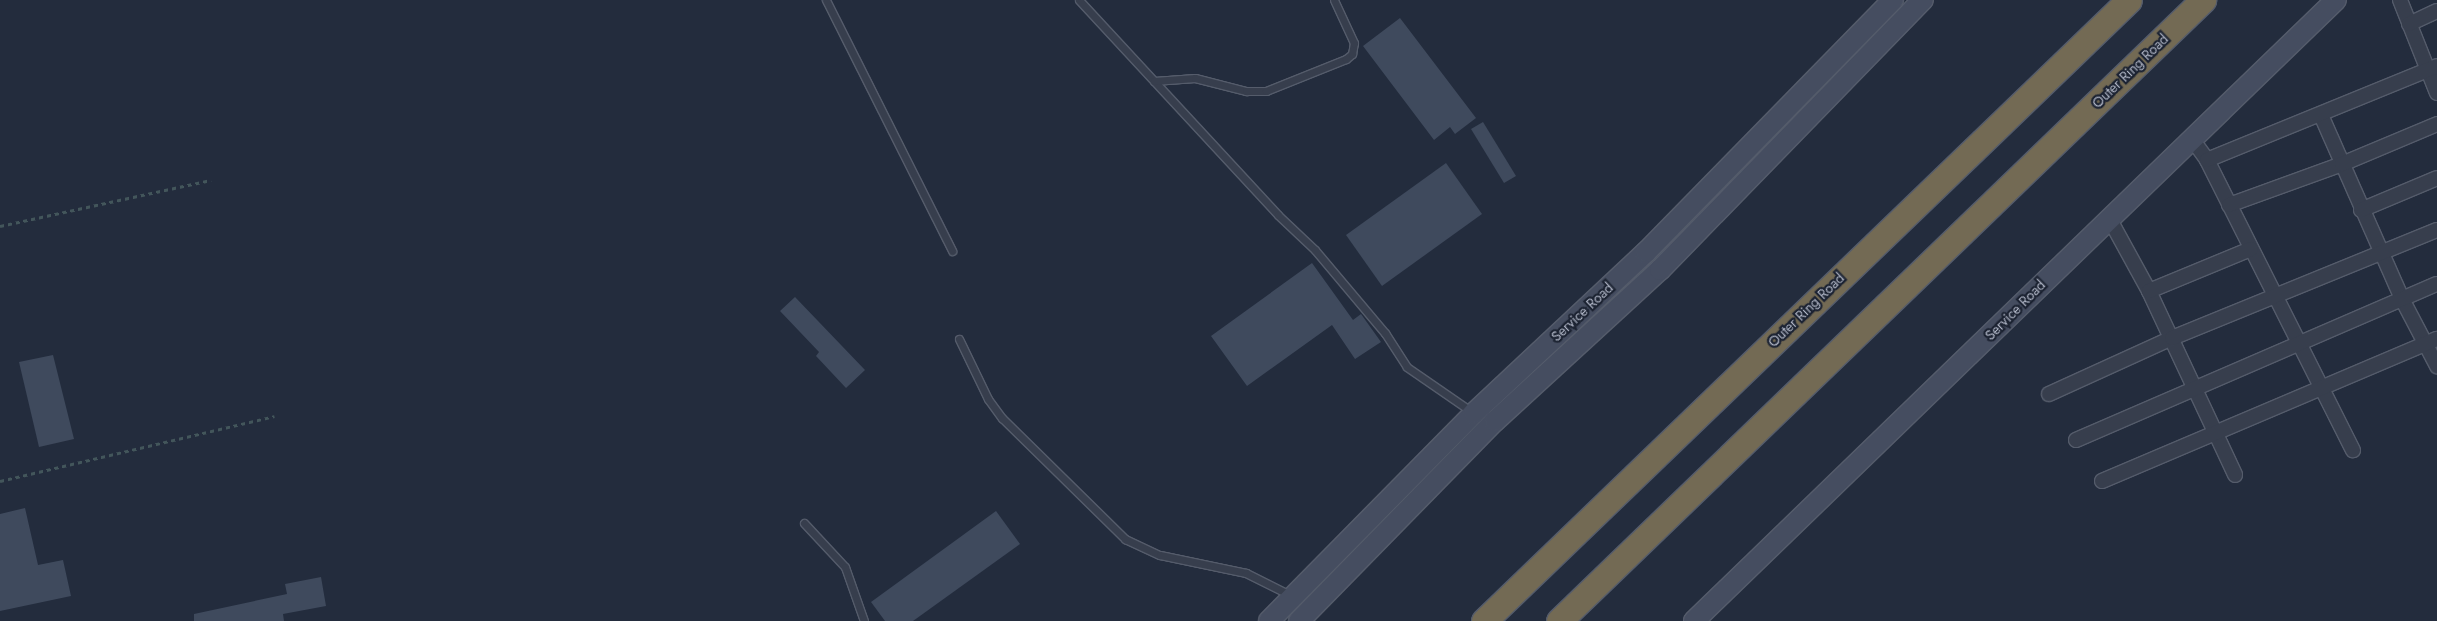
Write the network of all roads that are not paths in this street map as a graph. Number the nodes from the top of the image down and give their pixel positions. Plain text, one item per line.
1 (826, 0) edge
2 (1079, 0) edge
3 (1334, 0) edge
4 (1893, 0) edge
5 (1923, 0) edge
6 (2129, 0) edge
7 (2204, 0) edge
8 (2336, 0) edge
9 (2400, 0) edge
10 (2437, 10) edge
11 (2409, 24) junction
12 (2432, 68) edge
13 (1154, 80) junction
14 (2437, 93) edge
15 (2321, 115) junction
16 (2437, 124) edge
17 (2192, 139) junction
18 (2207, 160) junction
19 (2342, 164) junction
20 (2437, 178) edge
21 (2229, 205) junction
22 (2362, 210) junction
23 (2109, 218) junction
24 (2437, 230) edge
25 (2251, 249) junction
26 (952, 251) dead end
27 (2382, 254) junction
28 (2437, 284) edge
29 (2150, 291) junction
30 (2276, 296) junction
31 (2402, 299) junction
32 (2172, 338) junction
33 (959, 339) dead end
34 (2431, 341) edge
35 (2300, 344) junction
36 (2437, 366) edge
37 (2320, 386) junction
38 (2194, 387) junction
39 (2049, 394) dead end
40 (1474, 413) junction
41 (2216, 432) junction
42 (2076, 440) dead end
43 (2353, 450) dead end
44 (2235, 475) dead end
45 (2102, 482) dead end
46 (804, 523) dead end
47 (1292, 597) junction
48 (864, 621) edge
49 (1269, 621) edge
50 (1300, 621) edge
51 (1484, 621) edge
52 (1559, 621) edge
53 (1694, 621) edge

1 - 26 lane
2 - 13 lane
3 - 13 lane
4 - 40 main road, Service Road
5 - 50 main road
6 - 51 highway, Outer Ring Road
7 - 52 highway, Outer Ring Road
8 - 17 main road, Service Road
9 - 11 street
10 - 11 street
11 - 12 street
12 - 14 street
12 - 15 street
13 - 40 lane
15 - 18 street
15 - 19 street
16 - 19 street
17 - 18 street
17 - 23 main road, Service Road
18 - 21 street
19 - 21 street
19 - 22 street
20 - 22 street
21 - 25 street
22 - 27 street
23 - 29 street
23 - 53 main road, Service Road
24 - 27 street
25 - 29 street
25 - 30 street
27 - 30 street
27 - 31 street
28 - 31 street
29 - 32 street
30 - 32 street
30 - 35 street
31 - 34 street
31 - 35 street
32 - 38 street
32 - 39 street
33 - 47 lane
34 - 36 street
34 - 37 street
35 - 37 street
35 - 38 street
37 - 41 street
37 - 43 street
38 - 41 street
38 - 42 street
40 - 47 main road, Service Road
41 - 44 street
41 - 45 street
46 - 48 lane
47 - 49 main road, Service Road

